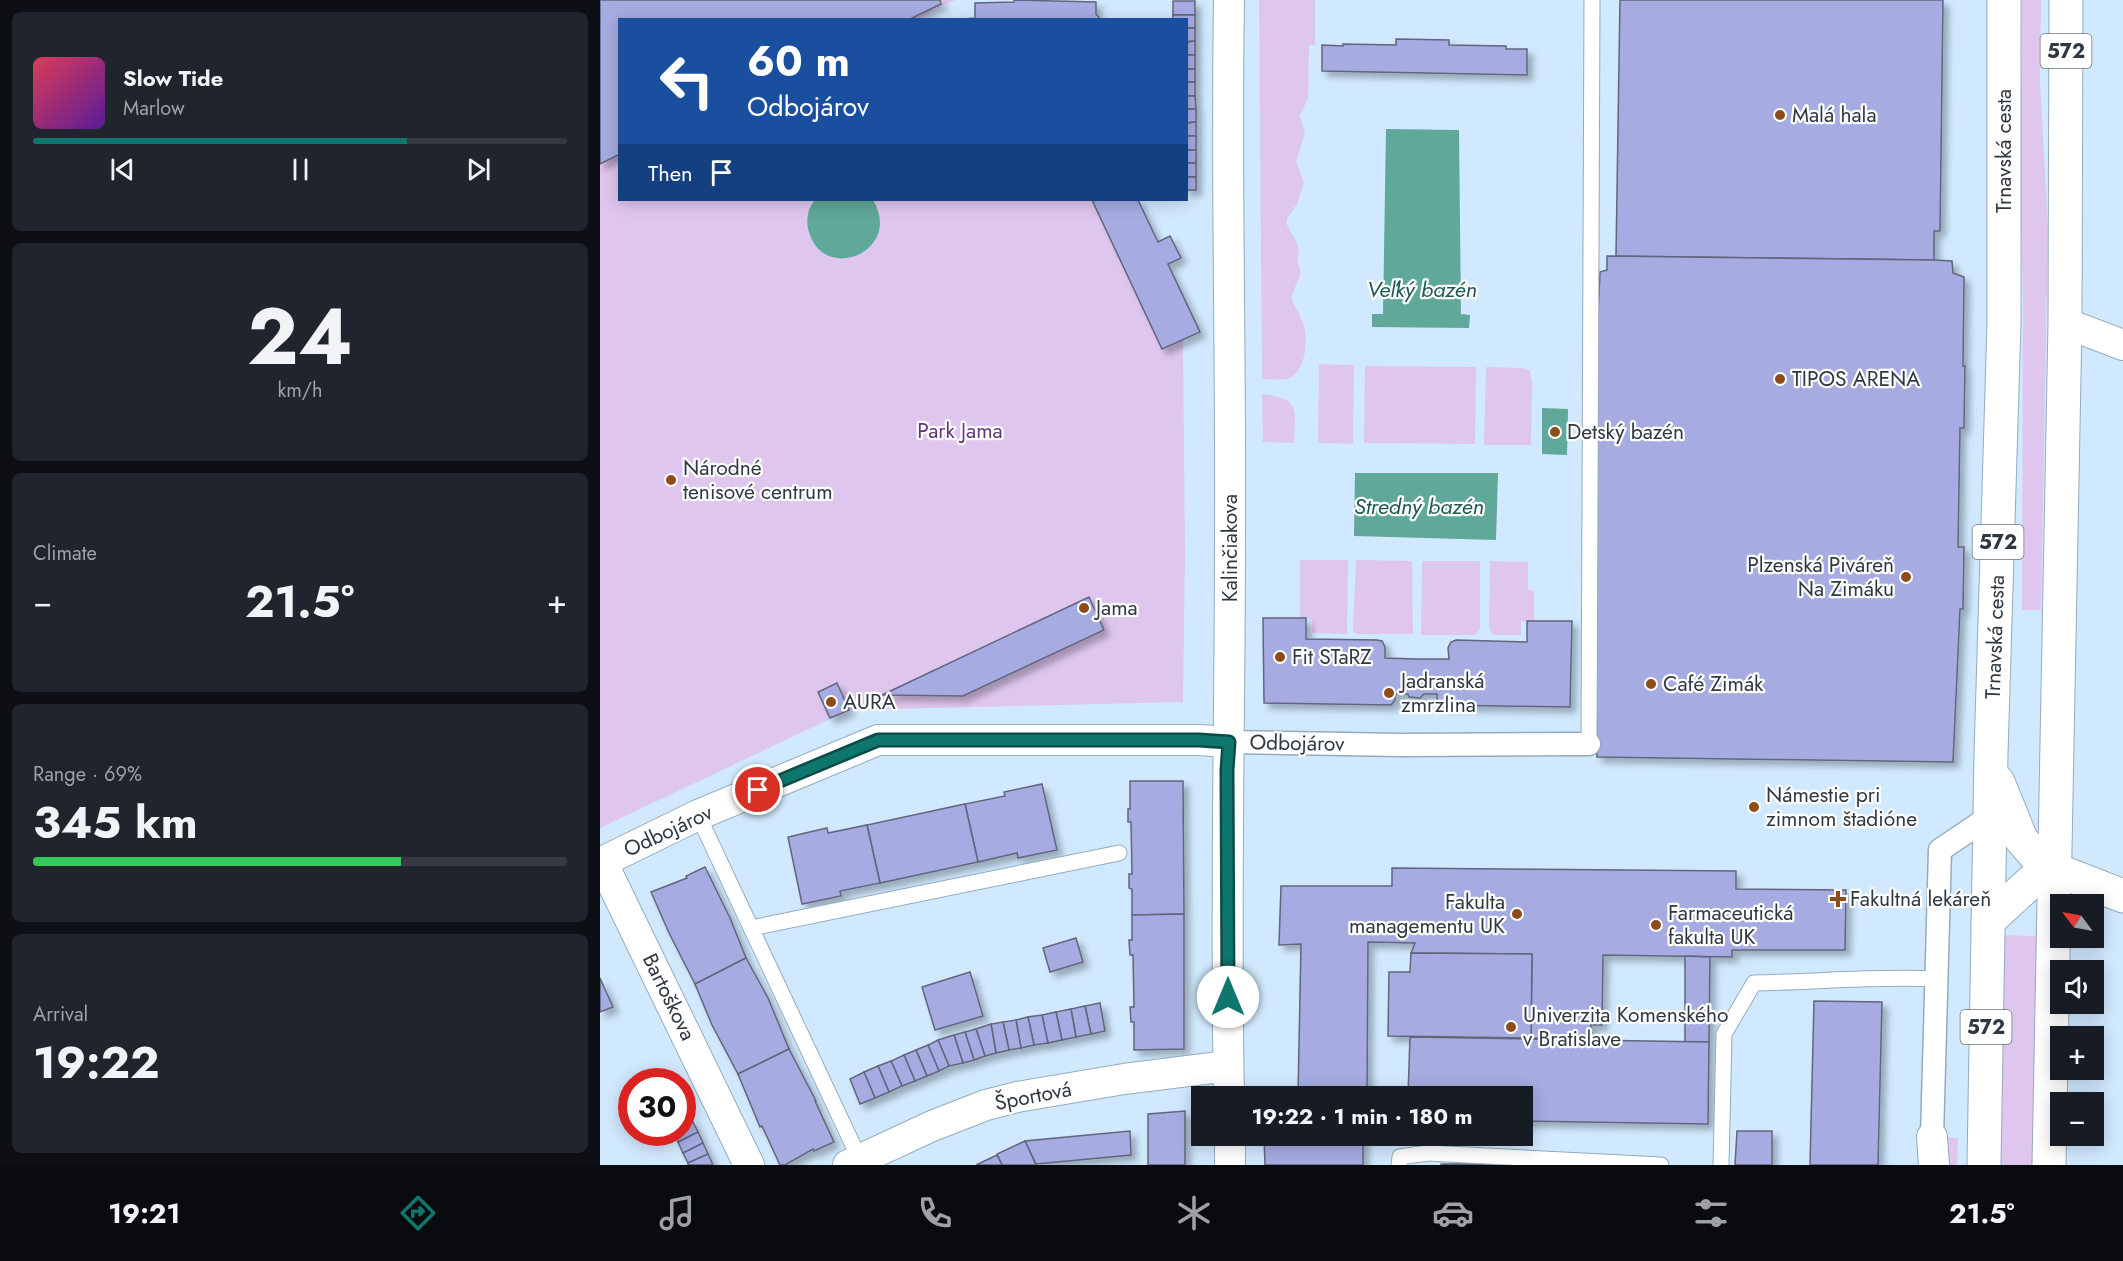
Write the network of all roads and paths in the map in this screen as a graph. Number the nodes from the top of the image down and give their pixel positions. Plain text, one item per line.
1 (1229, 0) edge
2 (1592, 0) edge
3 (2004, 0) edge
4 (2066, 0) edge
5 (2065, 323) junction
6 (2123, 345) edge
7 (1229, 742) junction
8 (1589, 744) joint
9 (2056, 809) junction
10 (2000, 813) junction
11 (698, 815) junction
12 (1119, 853) dead end
13 (601, 862) edge
14 (2054, 869) junction
15 (2123, 897) edge
16 (1988, 921) junction
17 (751, 928) junction
18 (1937, 989) junction
19 (1228, 1066) junction
20 (1229, 1086) edge
21 (1230, 1146) edge
22 (1933, 1151) edge
23 (854, 1162) edge
24 (749, 1165) edge
25 (1230, 1165) edge
26 (1399, 1165) edge
27 (1661, 1165) edge
28 (1721, 1165) edge
29 (1984, 1165) edge
30 (2049, 1165) edge

1 - 7 street, Kalinčiakova
2 - 8 lane
3 - 10 main road, Trnavská cesta / 572
4 - 5 main road, 572
5 - 6 street
5 - 9 main road, 572
7 - 8 street, Odbojárov
7 - 11 street, Odbojárov
7 - 19 street, Kalinčiakova
9 - 10 main road
9 - 14 main road, 572
10 - 14 main road
10 - 16 main road, 572
10 - 18 street
11 - 13 street, Odbojárov
11 - 17 lane
12 - 17 lane
13 - 24 street, Bartoškova
14 - 15 main road
14 - 16 main road
14 - 30 main road, 572
16 - 29 main road, 572
17 - 23 lane
18 - 22 street
18 - 28 lane
19 - 20 street, Kalinčiakova
19 - 23 street, Športová
21 - 25 street
26 - 27 lane

